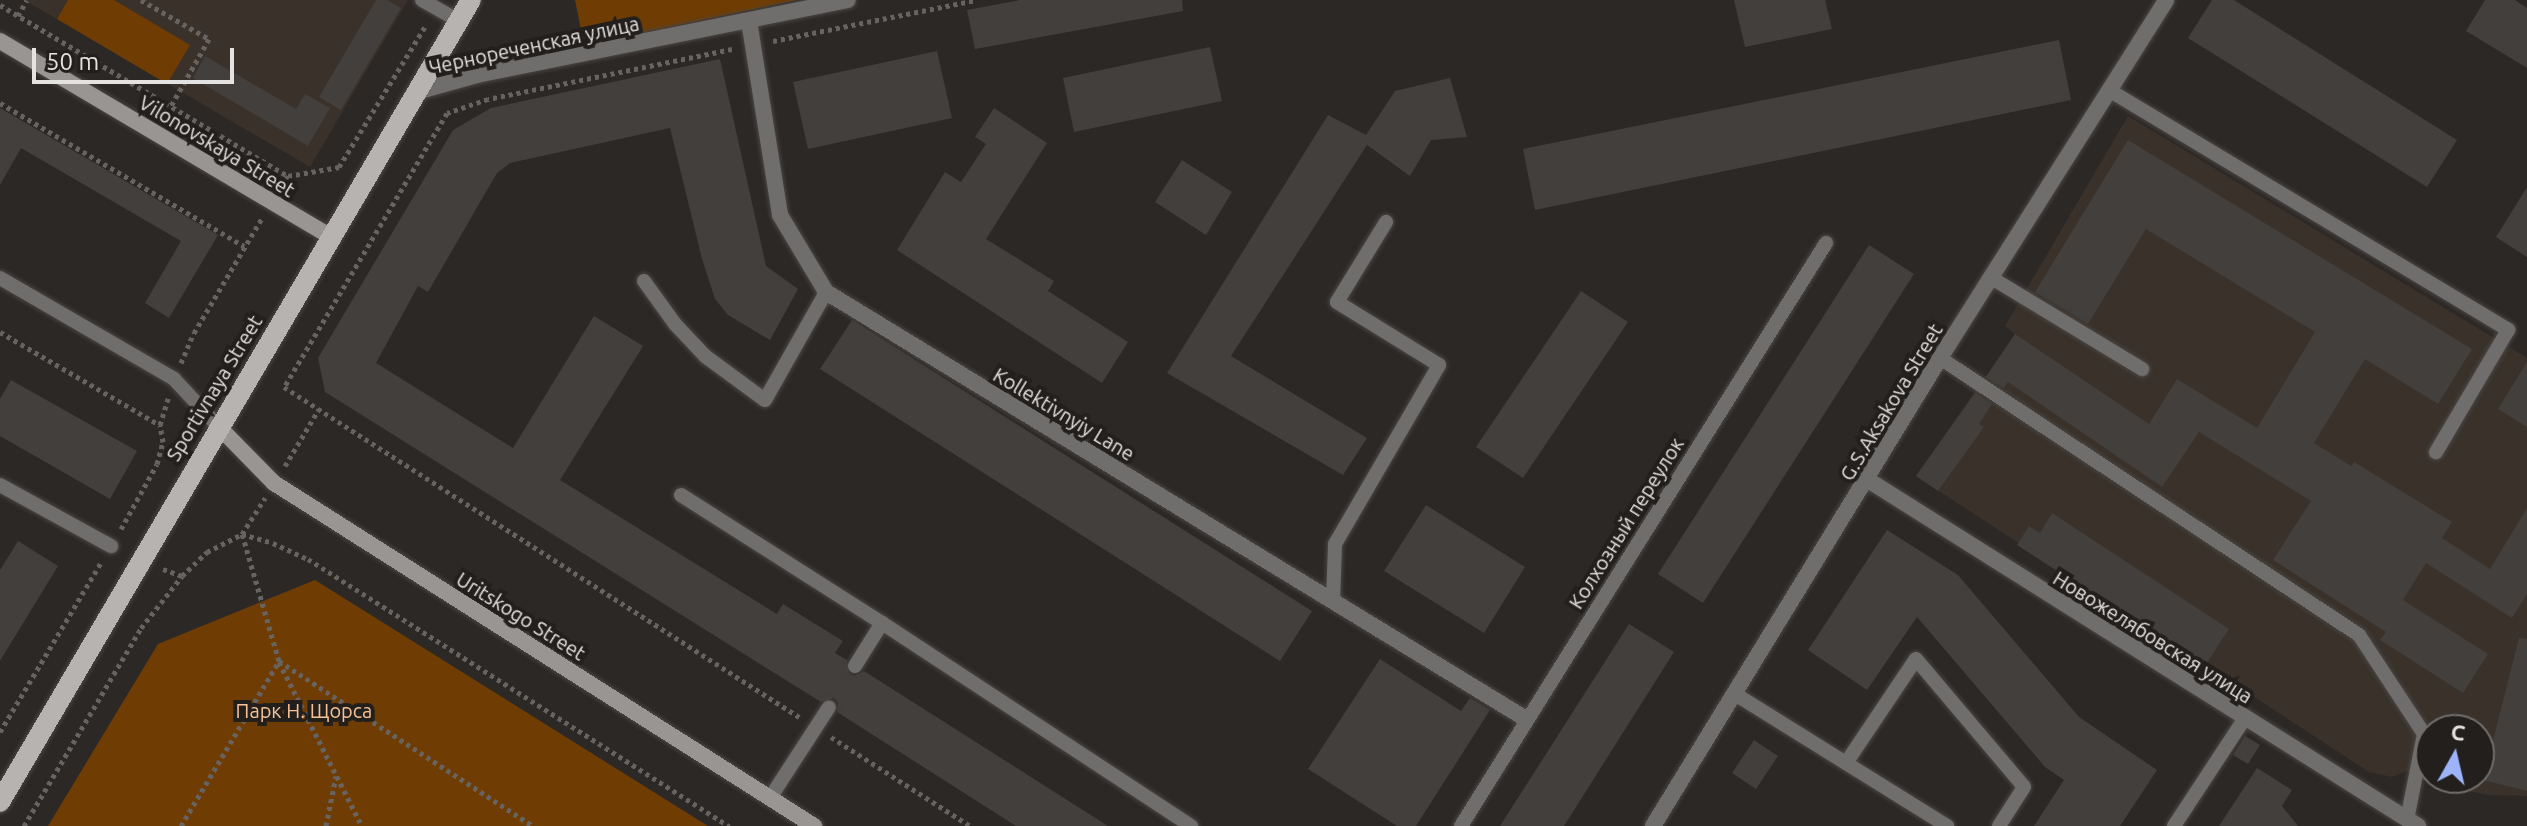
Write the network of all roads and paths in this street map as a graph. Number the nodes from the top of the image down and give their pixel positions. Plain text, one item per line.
1 (27, 0) edge
2 (141, 0) edge
3 (422, 0) edge
4 (471, 0) edge
5 (848, 0) edge
6 (976, 0) edge
7 (2166, 0) edge
8 (0, 5) edge
9 (436, 8) junction
10 (18, 16) junction
11 (459, 21) junction
12 (749, 21) junction
13 (0, 41) edge
14 (753, 45) junction
15 (2109, 90) junction
16 (416, 92) junction
17 (0, 103) edge
18 (171, 106) junction
19 (288, 176) junction
20 (272, 203) junction
21 (1386, 222) dead end
22 (331, 237) junction
23 (1826, 243) dead end
24 (244, 246) junction
25 (1990, 277) junction
26 (0, 278) edge
27 (644, 281) dead end
28 (826, 292) junction
29 (0, 332) edge
30 (1940, 358) junction
31 (2142, 369) dead end
32 (174, 379) junction
33 (160, 425) junction
34 (218, 426) junction
35 (2436, 452) dead end
36 (1868, 480) junction
37 (0, 485) edge
38 (681, 495) dead end
39 (242, 534) junction
40 (111, 546) junction
41 (1333, 602) junction
42 (882, 623) junction
43 (279, 661) junction
44 (855, 666) dead end
45 (1735, 694) junction
46 (829, 707) dead end
47 (2245, 718) junction
48 (1526, 719) junction
49 (816, 727) junction
50 (0, 732) edge
51 (1846, 763) junction
52 (336, 775) junction
53 (770, 798) junction
54 (0, 802) edge
55 (2180, 823) edge
56 (2412, 823) edge
57 (24, 826) edge
58 (181, 826) edge
59 (326, 826) edge
60 (362, 826) edge
61 (533, 826) edge
62 (729, 826) edge
63 (814, 826) edge
64 (970, 826) edge
65 (1191, 826) edge
66 (1461, 826) edge
67 (1653, 826) edge
68 (1947, 826) edge
69 (1999, 826) edge

1 - 10 path
2 - 18 path
3 - 9 lane
4 - 11 main road, Sportivnaya Street
5 - 12 street, Чернореченская улица
6 - 14 path
7 - 15 street, G.S.Aksakova Street
8 - 10 path
9 - 11 lane
9 - 19 path
10 - 18 path
11 - 16 main road, Sportivnaya Street
12 - 14 street, Kollektivnyiy Lane
12 - 16 street, Чернореченская улица
13 - 20 main road, Vilonovskaya Street
14 - 28 street, Kollektivnyiy Lane
14 - 49 path
15 - 25 street, G.S.Aksakova Street
15 - 35 lane
16 - 22 main road, Sportivnaya Street
17 - 24 path
18 - 19 path
19 - 20 path
20 - 22 main road, Vilonovskaya Street
20 - 24 path
21 - 41 lane
22 - 34 main road, Sportivnaya Street
23 - 48 lane, Колхозный переулок
24 - 32 path
25 - 30 street, G.S.Aksakova Street
25 - 31 lane
26 - 32 lane
27 - 28 lane
28 - 41 street, Kollektivnyiy Lane
29 - 33 path
30 - 36 street, G.S.Aksakova Street
30 - 56 lane
32 - 33 path
32 - 34 lane
33 - 40 path
34 - 53 main road, Uritskogo Street
34 - 54 main road, Sportivnaya Street
36 - 45 street, G.S.Aksakova Street
36 - 47 street, Новожелябовская улица
37 - 40 lane
38 - 42 lane
39 - 43 path
39 - 57 path
39 - 62 path
40 - 50 path
41 - 48 street, Kollektivnyiy Lane
42 - 44 lane
42 - 65 lane
43 - 52 path
43 - 58 path
43 - 61 path
45 - 51 lane
45 - 67 street, G.S.Aksakova Street
46 - 49 lane
47 - 55 lane
47 - 56 street, Новожелябовская улица
48 - 66 lane, Колхозный переулок
49 - 53 lane
49 - 64 path
51 - 68 lane
51 - 69 lane
52 - 59 path
52 - 60 path
53 - 63 main road, Uritskogo Street

